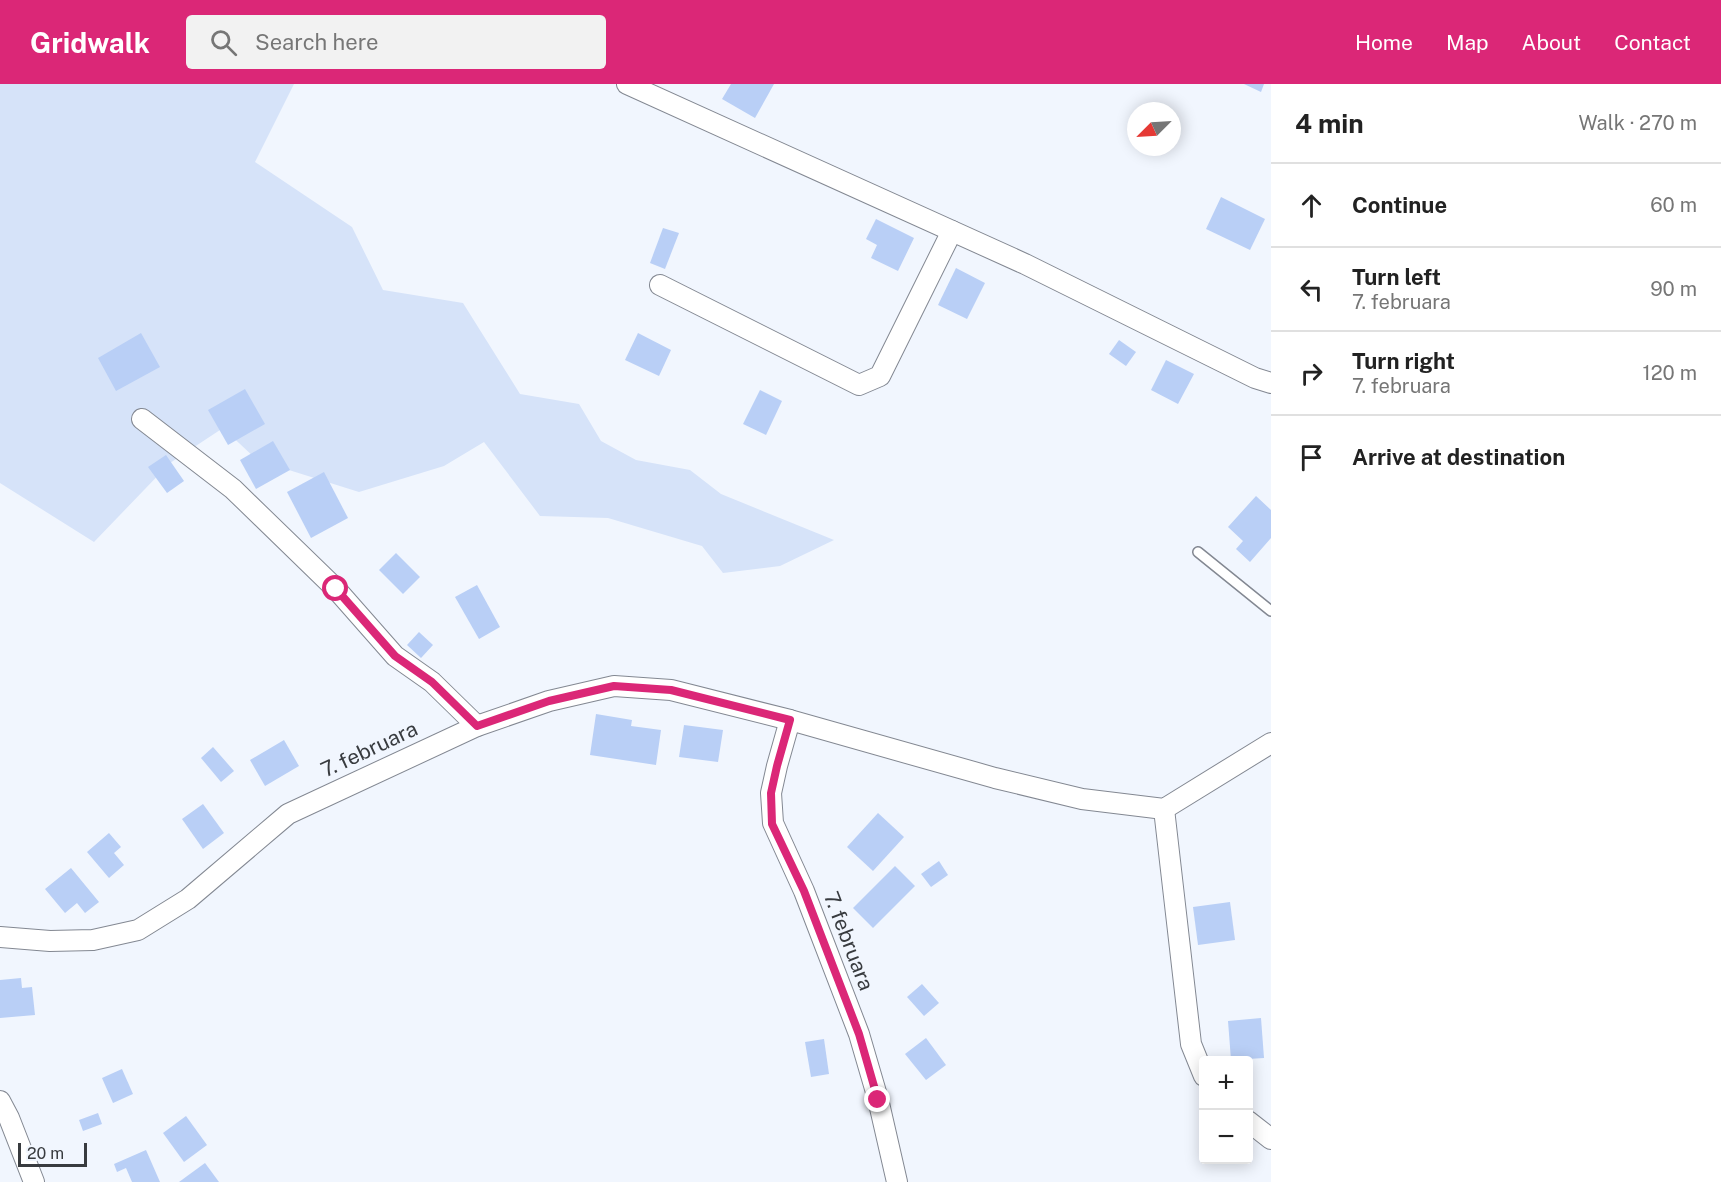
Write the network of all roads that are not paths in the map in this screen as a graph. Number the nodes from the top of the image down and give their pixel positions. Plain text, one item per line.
1 (627, 84) edge
2 (952, 231) junction
3 (660, 285) dead end
4 (1271, 383) edge
5 (142, 419) dead end
6 (1198, 552) dead end
7 (1271, 611) edge
8 (790, 720) junction
9 (477, 726) junction
10 (1271, 743) edge
11 (1164, 809) junction
12 (0, 937) edge
13 (1199, 1065) edge
14 (0, 1101) edge
15 (1253, 1125) edge
16 (1271, 1139) edge
17 (34, 1182) edge
18 (897, 1182) edge

1 - 2 street
2 - 3 street
2 - 4 street
5 - 9 street
6 - 7 lane
8 - 9 street, 7. februara
8 - 11 street, 7. februara
8 - 18 street, 7. februara
9 - 12 street, 7. februara
10 - 11 street
11 - 13 street
14 - 17 street
15 - 16 street

